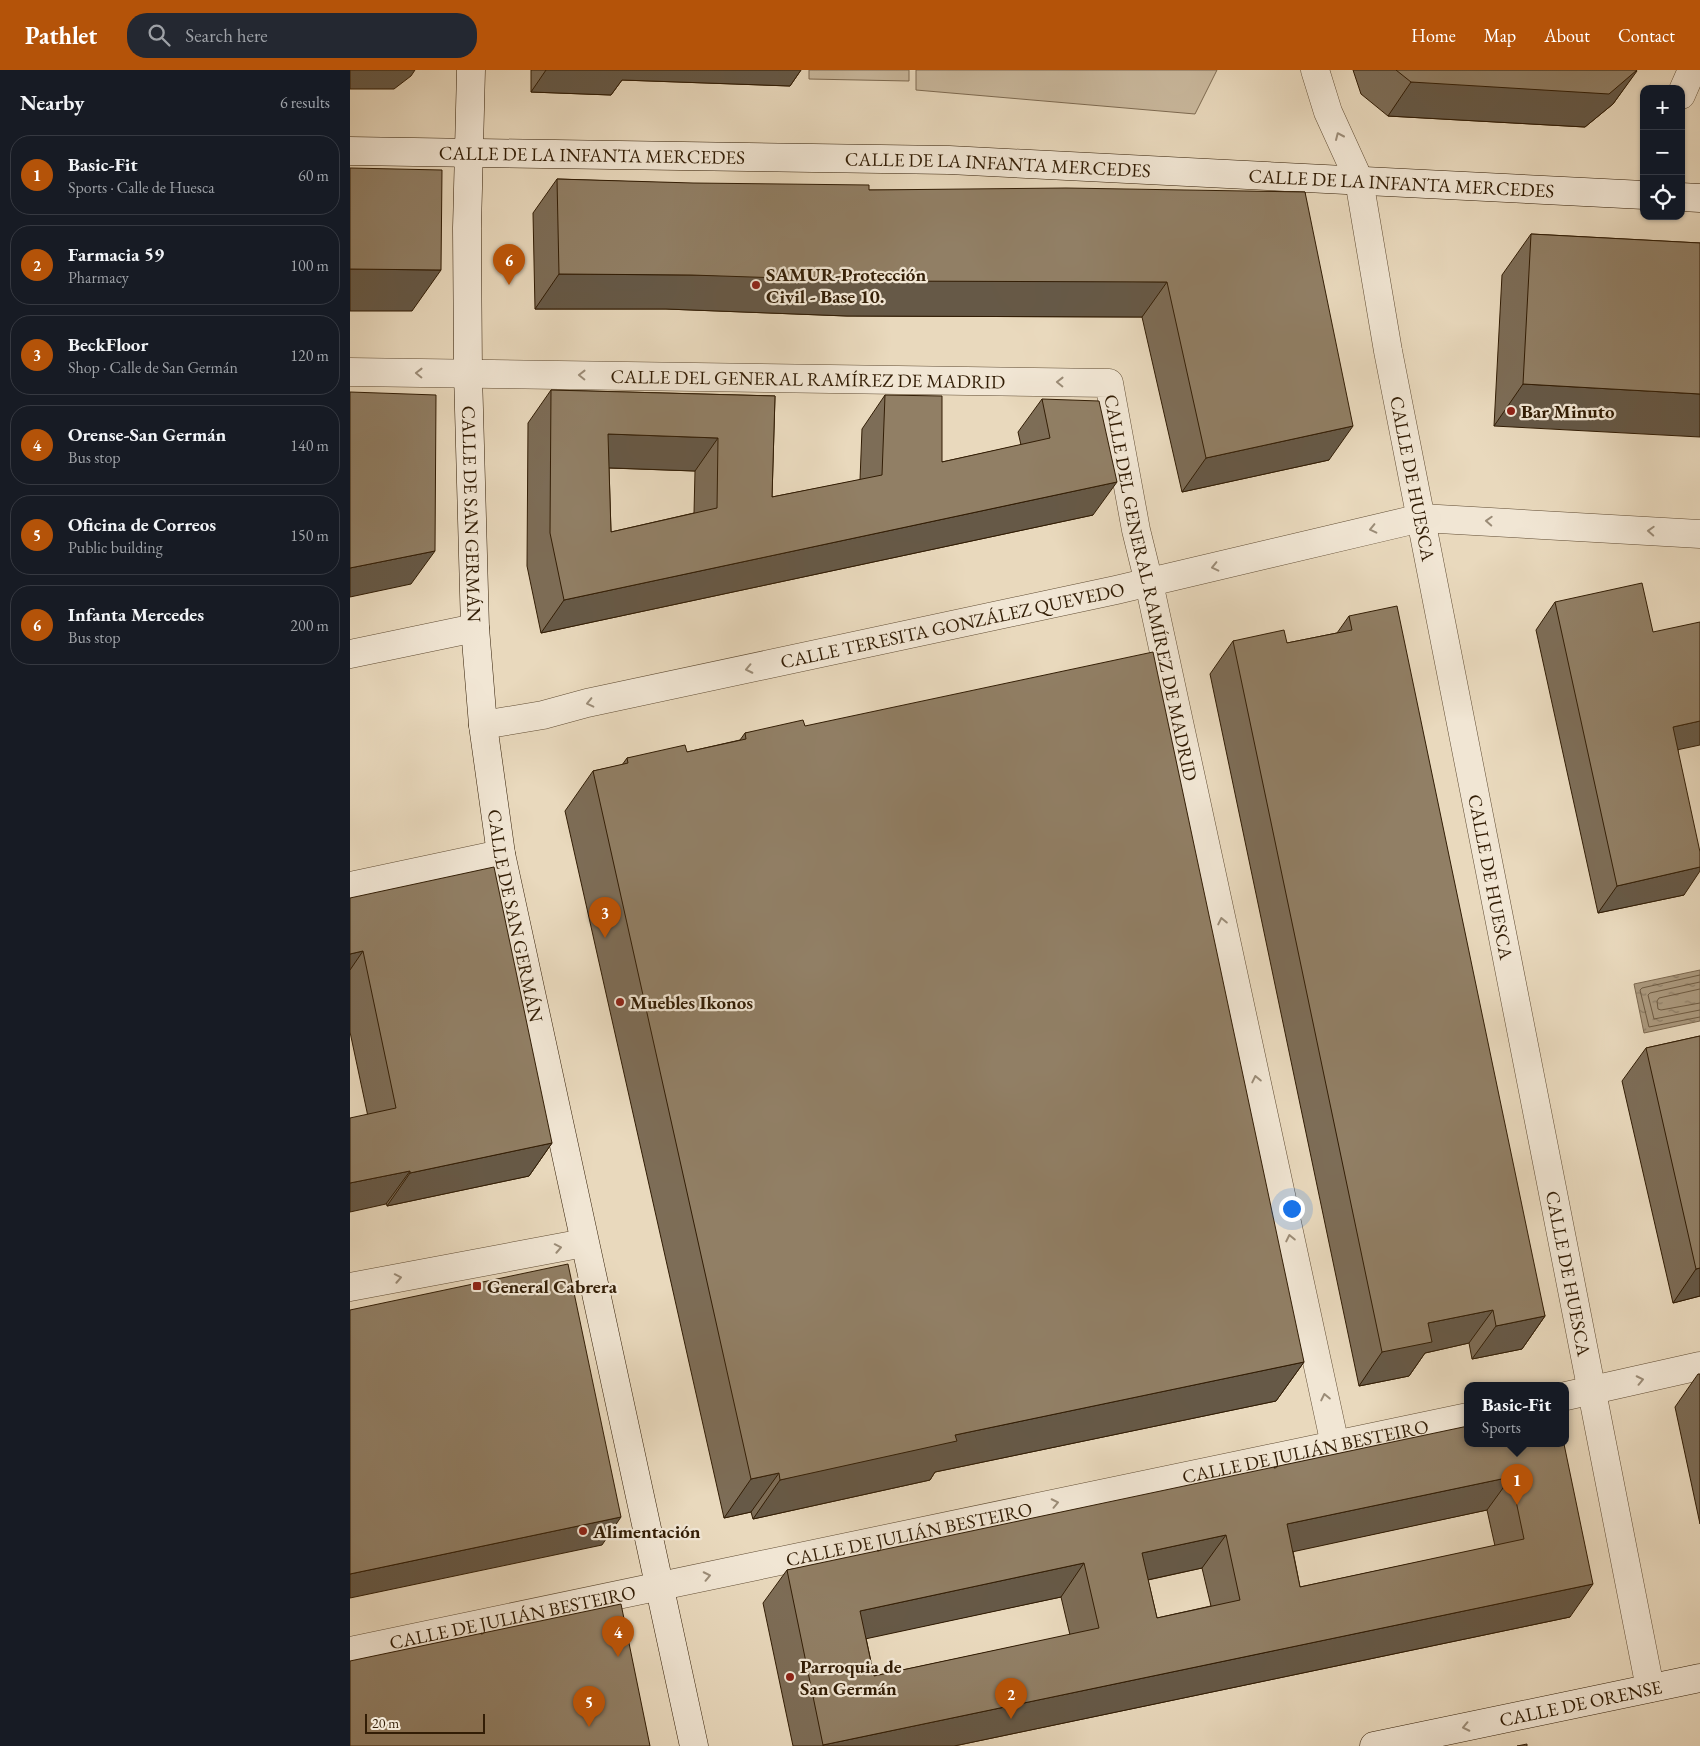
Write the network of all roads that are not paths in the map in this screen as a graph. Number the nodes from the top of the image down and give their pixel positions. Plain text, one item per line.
1 (471, 70) edge
2 (1315, 70) edge
3 (1692, 70) edge
4 (1685, 87) edge
5 (350, 151) edge
6 (469, 153) junction
7 (1359, 180) junction
8 (1640, 193) edge
9 (1685, 197) edge
10 (1700, 198) edge
11 (350, 372) edge
12 (468, 373) junction
13 (1421, 518) junction
14 (1700, 534) edge
15 (1149, 583) junction
16 (475, 628) junction
17 (350, 654) edge
18 (483, 726) junction
19 (501, 854) junction
20 (350, 886) edge
21 (584, 1243) junction
22 (350, 1287) edge
23 (1700, 1366) edge
24 (1592, 1390) junction
25 (1569, 1395) edge
26 (1464, 1418) edge
27 (1335, 1445) junction
28 (660, 1586) junction
29 (350, 1651) edge
30 (1700, 1678) edge
31 (1650, 1688) junction
32 (694, 1746) edge
33 (1374, 1746) edge

1 - 6 street, CALLE DE SAN GERMÁN
7 -> 2 street, CALLE DE HUESCA
3 - 4 street
5 - 6 street, CALLE DE LA INFANTA MERCEDES
6 - 7 street, CALLE DE LA INFANTA MERCEDES
6 - 12 street, CALLE DE SAN GERMÁN
7 - 8 street, CALLE DE LA INFANTA MERCEDES
7 - 13 street, CALLE DE HUESCA
9 - 10 street
12 -> 11 street, CALLE DEL GENERAL RAMÍREZ DE MADRID
15 -> 12 street, CALLE DEL GENERAL RAMÍREZ DE MADRID
12 - 16 street, CALLE DE SAN GERMÁN
14 -> 13 street, CALLE TERESITA GONZÁLEZ QUEVEDO
13 -> 15 street, CALLE TERESITA GONZÁLEZ QUEVEDO
13 - 24 street, CALLE DE HUESCA
15 -> 18 street, CALLE TERESITA GONZÁLEZ QUEVEDO
27 -> 15 street, CALLE DEL GENERAL RAMÍREZ DE MADRID
16 - 17 street
16 - 18 street, CALLE DE SAN GERMÁN
18 - 19 street, CALLE DE SAN GERMÁN
19 - 20 street
19 - 21 street, CALLE DE SAN GERMÁN
22 -> 21 street
21 - 28 street, CALLE DE SAN GERMÁN
24 -> 23 street
24 - 25 street
24 - 31 street, CALLE DE HUESCA
26 - 27 street, CALLE DE JULIÁN BESTEIRO
28 -> 27 street, CALLE DE JULIÁN BESTEIRO
28 - 29 street, CALLE DE JULIÁN BESTEIRO
28 - 32 street, CALLE DE SAN GERMÁN
30 - 31 street, CALLE DE ORENSE
31 -> 33 street, CALLE DE ORENSE

